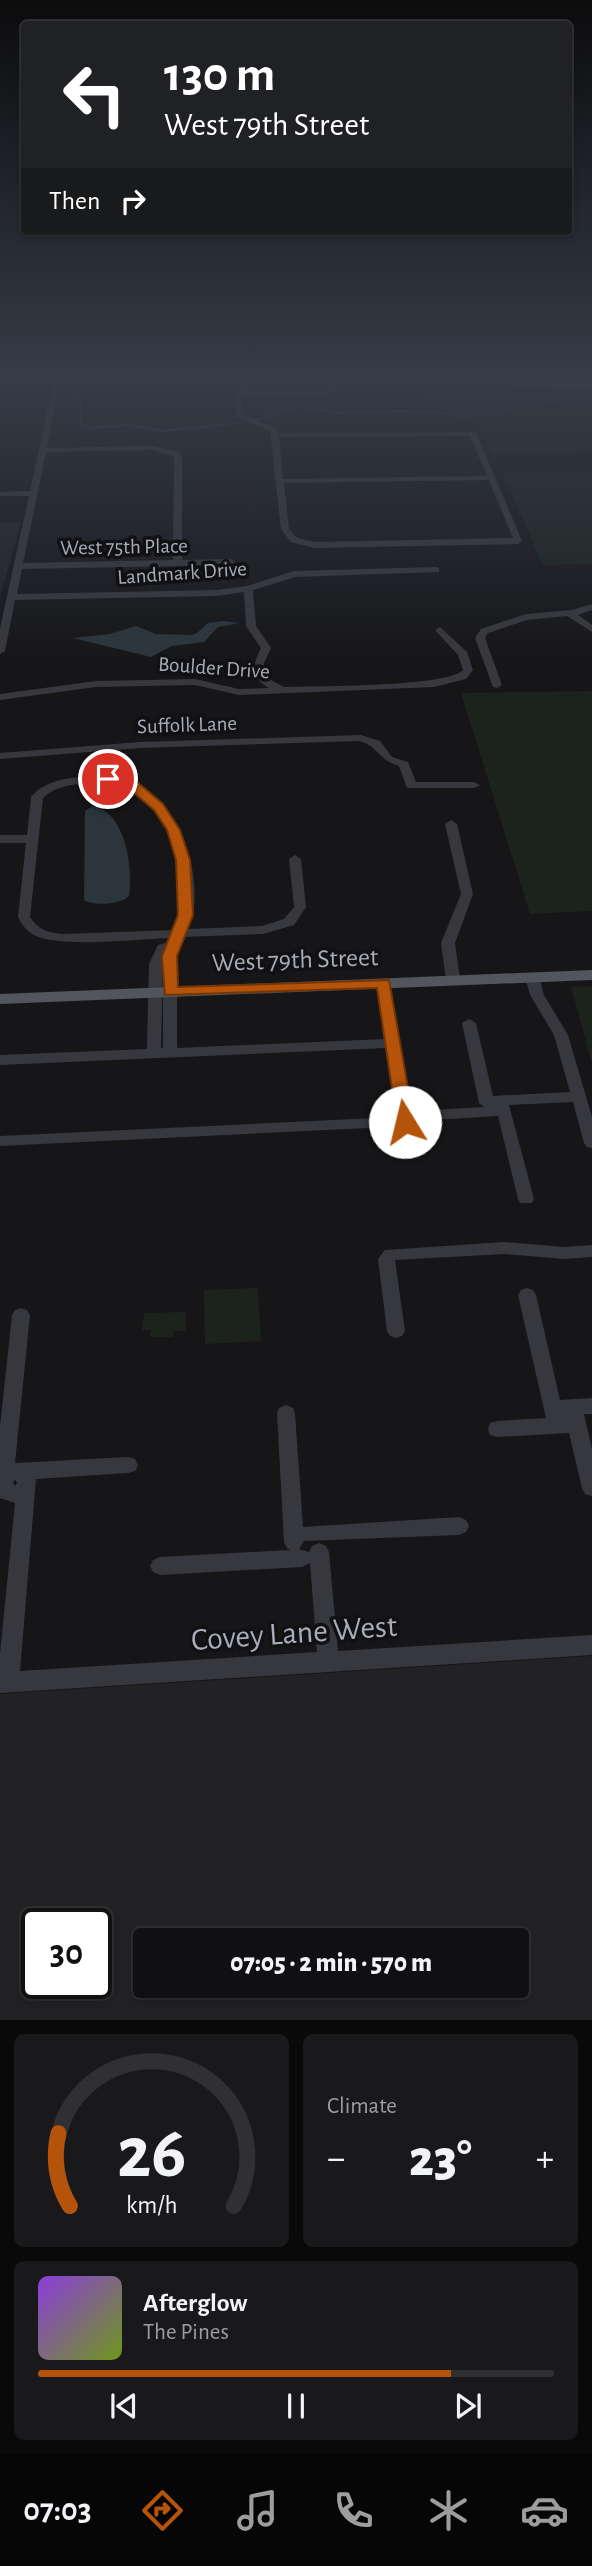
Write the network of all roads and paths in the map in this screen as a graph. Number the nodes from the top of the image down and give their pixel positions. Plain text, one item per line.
1 (37, 474) edge
2 (178, 474) edge
3 (278, 474) edge
4 (491, 474) edge
5 (492, 478) junction
6 (279, 481) junction
7 (33, 493) junction
8 (0, 494) edge
9 (231, 562) dead end
10 (177, 563) junction
11 (18, 566) junction
12 (436, 570) dead end
13 (248, 589) junction
14 (11, 597) junction
15 (592, 607) edge
16 (569, 613) junction
17 (2, 628) edge
18 (592, 629) edge
19 (440, 630) dead end
20 (0, 652) edge
21 (497, 685) dead end
22 (284, 691) junction
23 (0, 697) edge
24 (0, 753) edge
25 (474, 786) dead end
26 (451, 824) dead end
27 (0, 839) edge
28 (33, 843) junction
29 (0, 848) edge
30 (295, 859) dead end
31 (175, 939) junction
32 (592, 975) edge
33 (532, 977) junction
34 (453, 980) junction
35 (384, 983) junction
36 (162, 992) junction
37 (0, 999) edge
38 (469, 1023) dead end
39 (393, 1043) junction
40 (170, 1052) junction
41 (154, 1053) junction
42 (0, 1060) edge
43 (579, 1097) junction
44 (496, 1106) junction
45 (432, 1115) dead end
46 (0, 1141) edge
47 (592, 1143) edge
48 (526, 1199) dead end
49 (592, 1251) edge
50 (527, 1295) dead end
51 (21, 1315) dead end
52 (396, 1331) dead end
53 (592, 1406) edge
54 (286, 1413) dead end
55 (565, 1416) junction
56 (497, 1429) dead end
57 (128, 1465) dead end
58 (11, 1485) edge
59 (592, 1488) edge
60 (459, 1526) dead end
61 (306, 1546) junction
62 (160, 1566) dead end
63 (592, 1645) edge
64 (328, 1662) junction
65 (4, 1683) edge

1 - 7 street
2 - 10 street
3 - 6 street
4 - 5 street
5 - 6 street
5 - 6 street
7 - 8 street
7 - 11 street
9 - 10 street, West 75th Place
10 - 11 street, West 75th Place
11 - 14 street
12 - 13 street, Landmark Drive
13 - 14 street, Landmark Drive
13 - 22 street
14 - 17 street
15 - 16 street
16 - 18 street
16 - 21 street
17 - 20 street
19 - 22 street, Boulder Drive
22 - 23 street, Boulder Drive
24 - 25 street, Suffolk Lane
26 - 34 street
27 - 28 street
28 - 29 street
28 - 31 street
28 - 31 street
30 - 31 street
31 - 36 street
32 - 33 main road, West 79th Street
33 - 34 main road, West 79th Street
33 - 43 street
34 - 35 main road, West 79th Street
35 - 36 main road, West 79th Street
35 - 39 street
36 - 37 main road, West 79th Street
36 - 40 street
36 - 41 street
38 - 44 street
39 - 40 street
39 - 46 street
40 - 41 street
41 - 42 street
43 - 44 street
43 - 47 street
44 - 45 street
44 - 48 street
49 - 52 street
50 - 55 street
51 - 58 street
53 - 55 street
54 - 61 street
55 - 56 street
55 - 59 street
57 - 58 street
58 - 65 street
60 - 61 street
61 - 62 street
61 - 64 street
63 - 64 street, Covey Lane West
64 - 65 street, Covey Lane West

